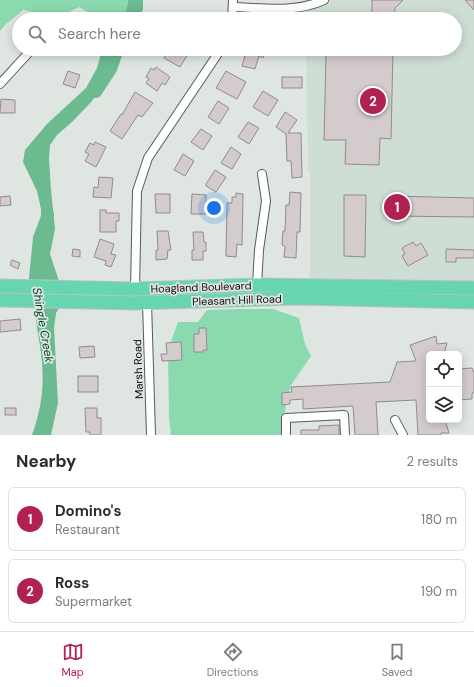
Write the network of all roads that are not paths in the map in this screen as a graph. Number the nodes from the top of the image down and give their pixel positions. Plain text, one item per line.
1 (324, 0) edge
2 (233, 4) edge
3 (26, 56) edge
4 (216, 56) edge
5 (0, 84) edge
6 (262, 174) dead end
7 (257, 285) junction
8 (0, 286) edge
9 (181, 288) junction
10 (474, 288) edge
11 (135, 289) junction
12 (0, 300) edge
13 (111, 302) junction
14 (147, 302) junction
15 (474, 302) edge
16 (395, 420) dead end
17 (151, 435) edge
18 (286, 435) edge
19 (345, 435) edge
20 (402, 435) edge

1 - 2 street
3 - 5 street
4 - 11 street
6 - 7 street
7 - 9 main road, Hoagland Boulevard
7 - 10 main road, Hoagland Boulevard
8 - 11 main road, Hoagland Boulevard
9 - 11 main road, Hoagland Boulevard
9 - 14 main road
11 - 13 main road
12 - 13 main road, Pleasant Hill Road
13 - 14 main road, Pleasant Hill Road
14 - 15 main road, Pleasant Hill Road
14 - 17 street, Marsh Road
16 - 20 street
18 - 19 street

